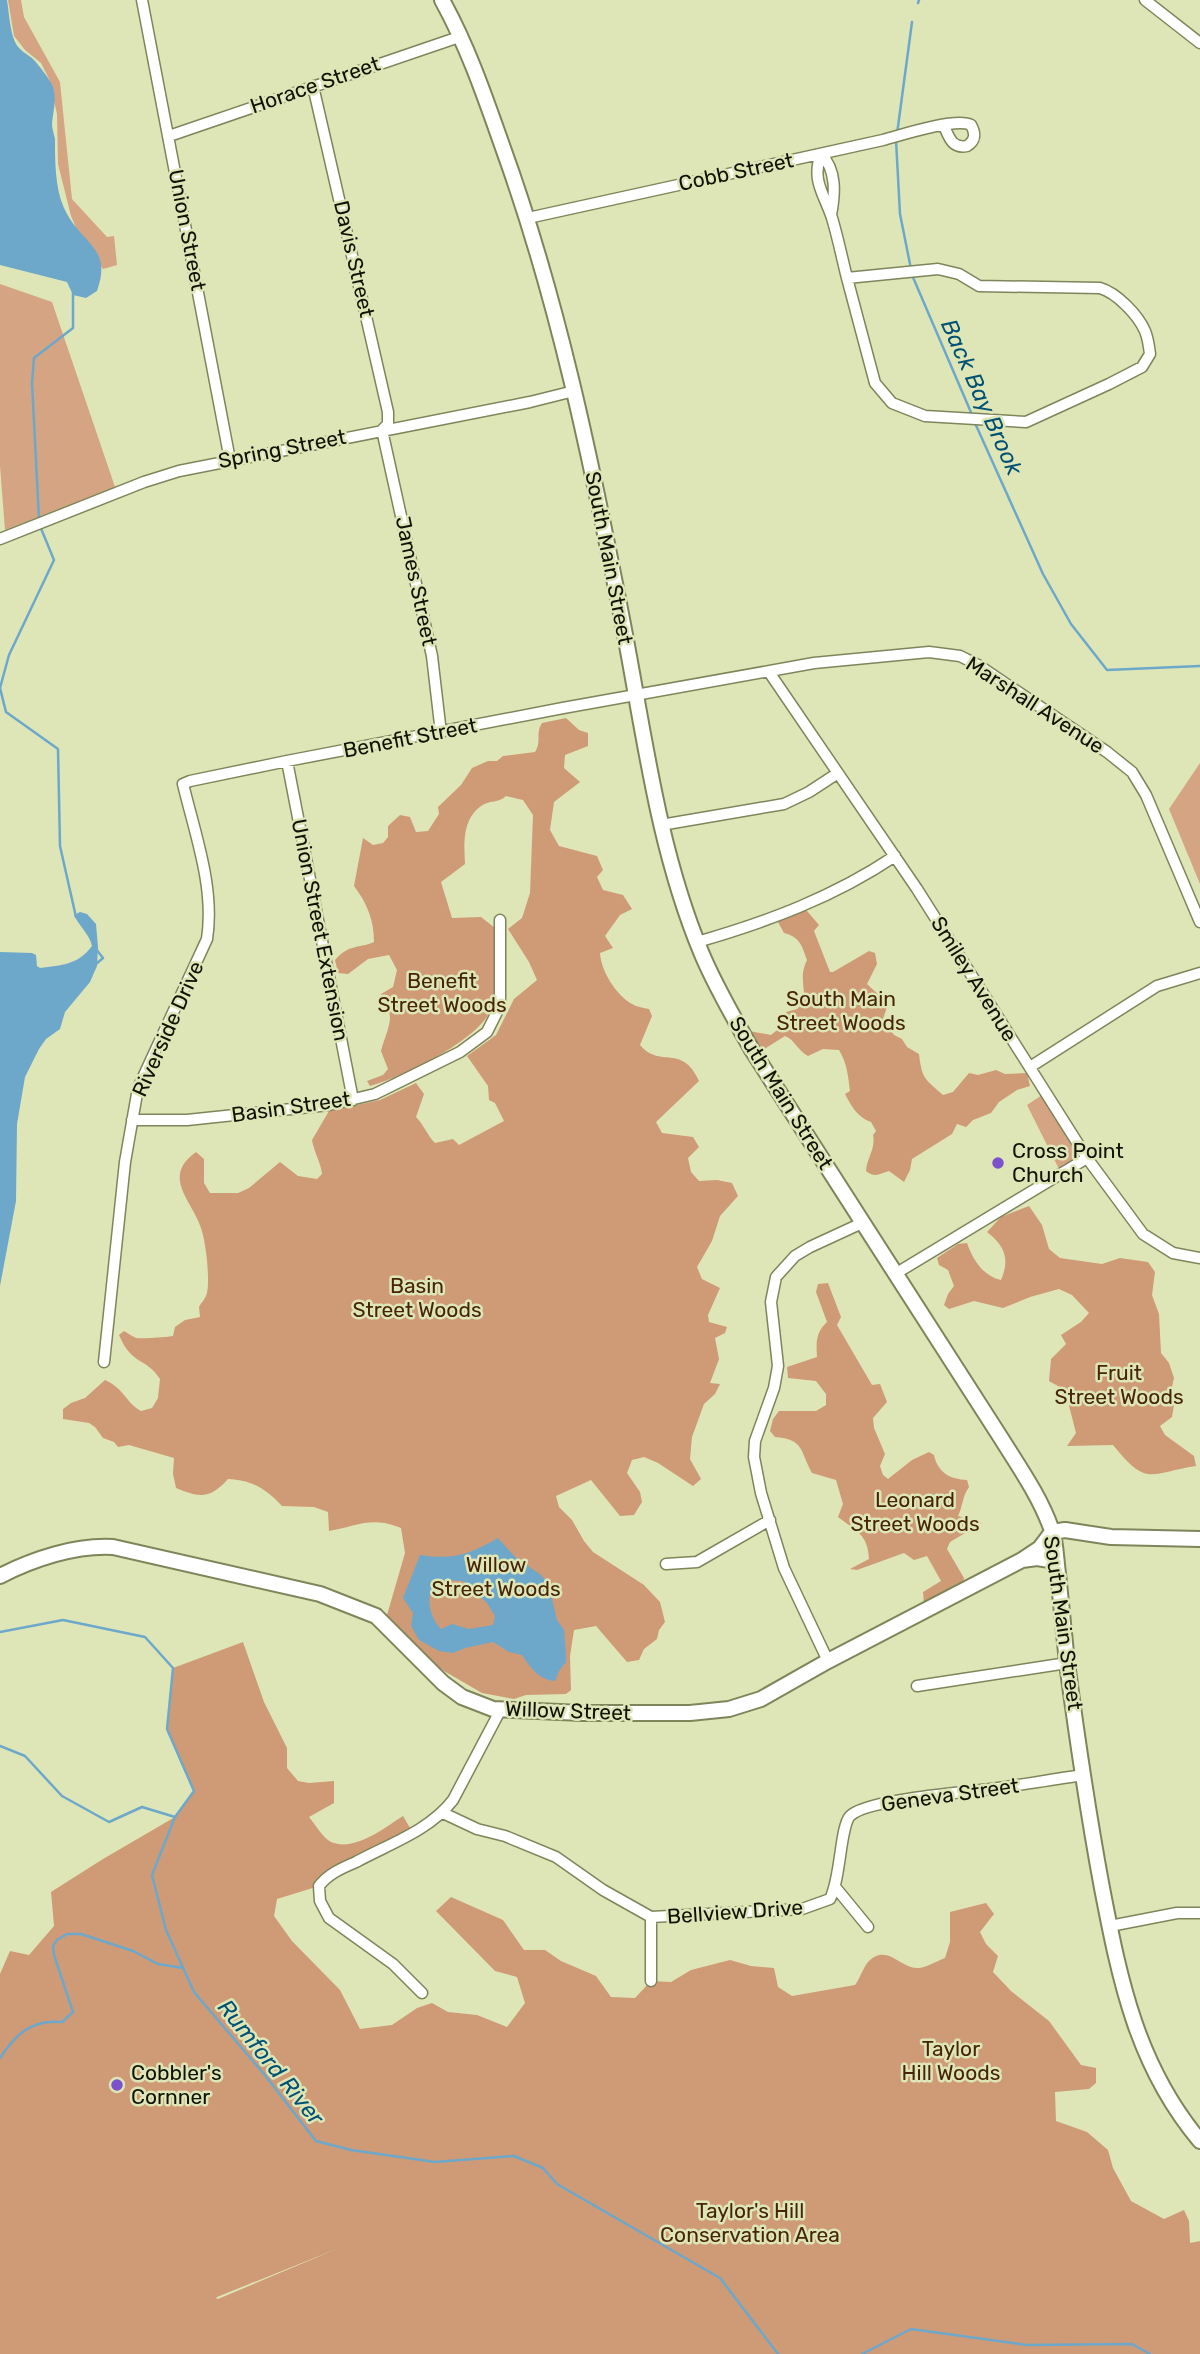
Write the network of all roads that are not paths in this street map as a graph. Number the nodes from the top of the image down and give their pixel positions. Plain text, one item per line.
1 (142, 0) edge
2 (442, 0) edge
3 (1145, 0) edge
4 (462, 36) junction
5 (1200, 43) edge
6 (313, 86) junction
7 (944, 126) dead end
8 (169, 136) junction
9 (821, 154) junction
10 (528, 218) junction
11 (846, 278) junction
12 (574, 391) junction
13 (382, 430) junction
14 (230, 460) junction
15 (0, 539) edge
16 (769, 672) junction
17 (635, 695) junction
18 (441, 733) junction
19 (287, 761) junction
20 (838, 773) junction
21 (186, 783) joint
22 (661, 825) junction
23 (895, 856) junction
24 (500, 920) dead end
25 (1200, 922) edge
26 (697, 942) junction
27 (1200, 973) edge
28 (1030, 1067) junction
29 (353, 1100) junction
30 (132, 1120) junction
31 (1087, 1158) junction
32 (862, 1223) junction
33 (1200, 1258) edge
34 (895, 1274) junction
35 (104, 1362) dead end
36 (770, 1520) junction
37 (1052, 1532) junction
38 (1200, 1539) edge
39 (1022, 1560) junction
40 (1056, 1562) junction
41 (666, 1564) dead end
42 (0, 1576) edge
43 (828, 1661) junction
44 (1068, 1663) junction
45 (917, 1686) dead end
46 (502, 1709) junction
47 (1084, 1775) junction
48 (443, 1813) junction
49 (836, 1888) junction
50 (1200, 1913) edge
51 (650, 1917) junction
52 (1110, 1926) junction
53 (868, 1927) dead end
54 (651, 1981) dead end
55 (422, 1993) dead end
56 (1200, 2141) edge

1 - 8 street, Union Street
2 - 4 main road, South Main Street
3 - 5 street
4 - 6 street, Horace Street
4 - 10 main road, South Main Street
6 - 8 street, Horace Street
6 - 13 street, Davis Street
7 - 9 street, Cobb Street
8 - 14 street, Union Street
9 - 10 street, Cobb Street
9 - 11 street
10 - 12 main road, South Main Street
11 - 11 street
12 - 13 street, Spring Street
12 - 17 main road, South Main Street
13 - 14 street, Spring Street
13 - 18 street, James Street
14 - 15 street, Spring Street
16 - 17 street, Marshall Avenue
16 - 20 street, Smiley Avenue
16 - 25 street, Marshall Avenue
17 - 18 street, Benefit Street
17 - 22 main road, South Main Street
18 - 19 street, Benefit Street
19 - 21 street, Benefit Street
19 - 29 street, Union Street Extension
20 - 22 street
20 - 23 street, Smiley Avenue
21 - 30 street, Riverside Drive
22 - 26 main road, South Main Street
23 - 26 street
23 - 28 street, Smiley Avenue
24 - 29 street, Basin Street
26 - 32 main road, South Main Street
27 - 28 street
28 - 31 street, Smiley Avenue
29 - 30 street, Basin Street
30 - 35 street, Riverside Drive
31 - 33 street, Smiley Avenue
31 - 34 street
32 - 34 main road, South Main Street
32 - 36 street
34 - 37 main road, South Main Street
36 - 41 street
36 - 43 street
37 - 38 main road
37 - 39 main road, Willow Street
37 - 40 main road, South Main Street
39 - 40 main road
39 - 43 main road, Willow Street
40 - 44 main road, South Main Street
42 - 46 main road, Willow Street
43 - 46 main road, Willow Street
44 - 45 street
44 - 47 main road, South Main Street
46 - 48 street
47 - 49 street, Geneva Street
47 - 52 main road, South Main Street
48 - 51 street, Bellview Drive
48 - 55 street
49 - 51 street, Bellview Drive
49 - 53 street
50 - 52 street
51 - 54 street
52 - 56 main road, South Main Street

